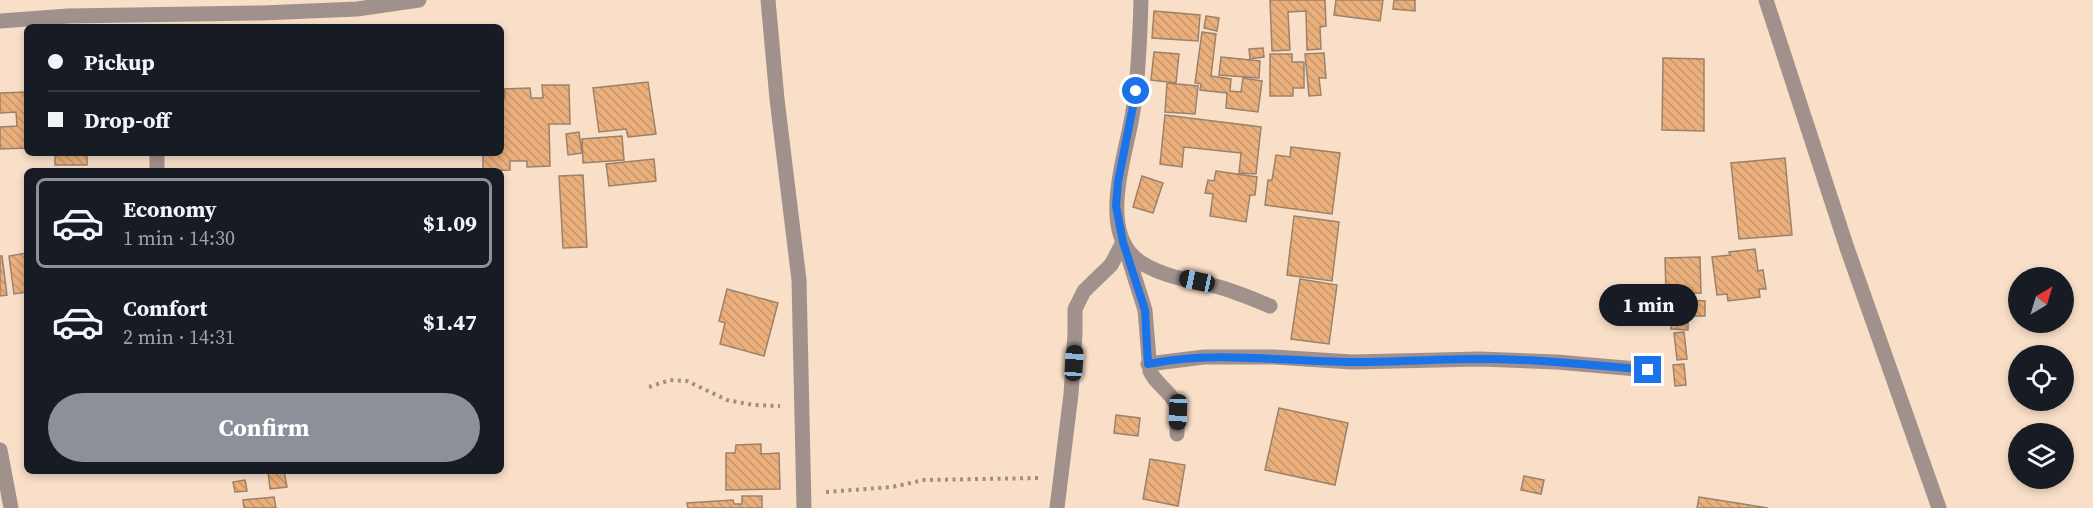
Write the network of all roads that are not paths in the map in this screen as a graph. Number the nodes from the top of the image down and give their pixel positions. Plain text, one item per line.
1 (419, 0) edge
2 (768, 0) edge
3 (1141, 0) edge
4 (1766, 0) edge
5 (197, 20) edge
6 (0, 21) edge
7 (1124, 246) junction
8 (1270, 306) dead end
9 (1148, 364) junction
10 (1648, 370) dead end
11 (1177, 434) dead end
12 (0, 450) edge
13 (804, 501) edge
14 (12, 508) edge
15 (1057, 508) edge
16 (1940, 508) edge

1 - 5 street
2 - 13 street
3 - 7 street
4 - 16 street
5 - 6 street
7 - 8 street
7 - 9 street
7 - 15 street
9 - 10 street
9 - 11 street
12 - 14 street

